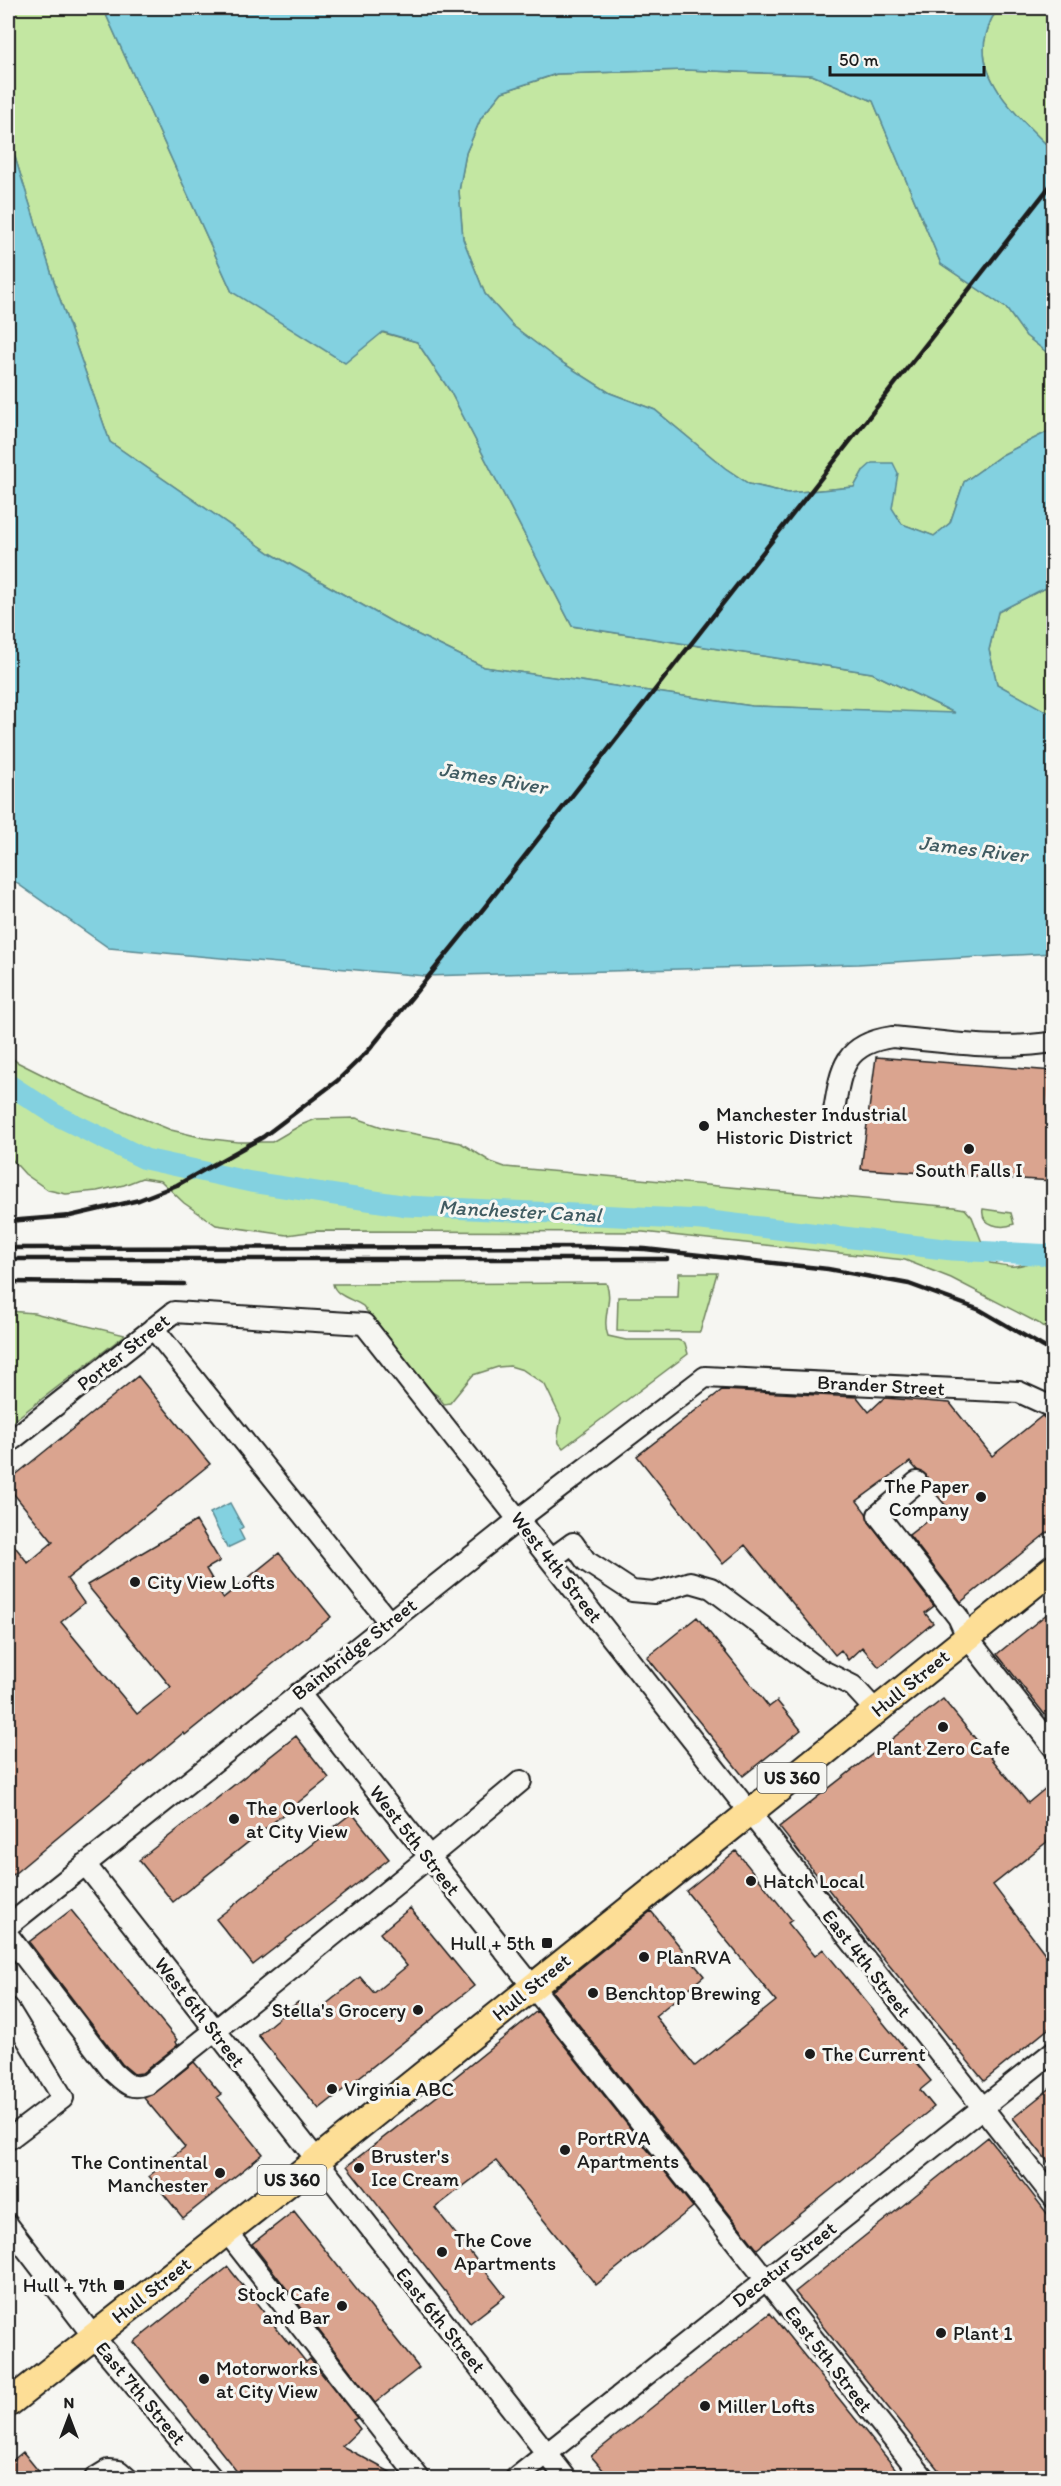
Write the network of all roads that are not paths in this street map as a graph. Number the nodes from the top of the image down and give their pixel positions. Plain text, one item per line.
1 (1053, 1042) edge
2 (834, 1111) dead end
3 (364, 1324) joint
4 (153, 1328) junction
5 (705, 1377) joint
6 (1053, 1408) edge
7 (8, 1443) edge
8 (917, 1482) dead end
9 (519, 1519) junction
10 (551, 1559) junction
11 (1053, 1568) edge
12 (388, 1622) junction
13 (968, 1637) junction
14 (299, 1693) junction
15 (876, 1711) junction
16 (1053, 1748) edge
17 (521, 1781) dead end
18 (749, 1812) junction
19 (429, 1858) junction
20 (85, 1864) junction
21 (8, 1926) edge
22 (8, 1935) edge
23 (531, 1987) junction
24 (8, 2008) edge
25 (215, 2031) junction
26 (1053, 2051) edge
27 (982, 2109) junction
28 (8, 2137) edge
29 (316, 2161) junction
30 (1053, 2198) edge
31 (8, 2225) edge
32 (226, 2232) junction
33 (766, 2278) junction
34 (93, 2336) junction
35 (8, 2404) edge
36 (546, 2454) junction
37 (94, 2478) edge
38 (127, 2478) edge
39 (212, 2478) edge
40 (419, 2478) edge
41 (516, 2478) edge
42 (566, 2478) edge
43 (924, 2478) edge

1 - 2 street
3 - 4 street, Porter Street
3 - 9 street, West 4th Street
4 - 7 street, Porter Street
4 - 12 street
5 - 6 street, Brander Street
5 - 9 street, Bainbridge Street
8 - 13 street
9 - 10 street, West 4th Street
9 - 12 street, Bainbridge Street
10 - 15 street
10 - 18 street, West 4th Street
11 - 13 main road, Hull Street / US 360
12 - 14 street, Bainbridge Street
13 - 15 main road, Hull Street / US 360
13 - 16 street
14 - 19 street, West 5th Street
14 - 20 street, Bainbridge Street
15 - 18 main road, Hull Street / US 360
17 - 19 street
18 - 23 main road, Hull Street / US 360
18 - 27 street, East 4th Street
19 - 23 street, West 5th Street
19 - 25 street
20 - 21 street, Bainbridge Street
20 - 25 street, West 6th Street
22 - 25 street
23 - 29 main road, Hull Street / US 360
23 - 33 street, East 5th Street
24 - 28 street
25 - 29 street, West 6th Street
26 - 27 street, Decatur Street
27 - 30 street, East 4th Street
27 - 33 street, Decatur Street
29 - 32 main road, Hull Street / US 360
29 - 36 street, East 6th Street
31 - 34 street, East 7th Street
32 - 34 main road, Hull Street / US 360
32 - 40 street
33 - 36 street, Decatur Street
33 - 43 street, East 5th Street
34 - 35 main road, Hull Street / US 360
34 - 39 street, East 7th Street
36 - 41 street, Decatur Street
36 - 42 street, East 6th Street
37 - 38 street

